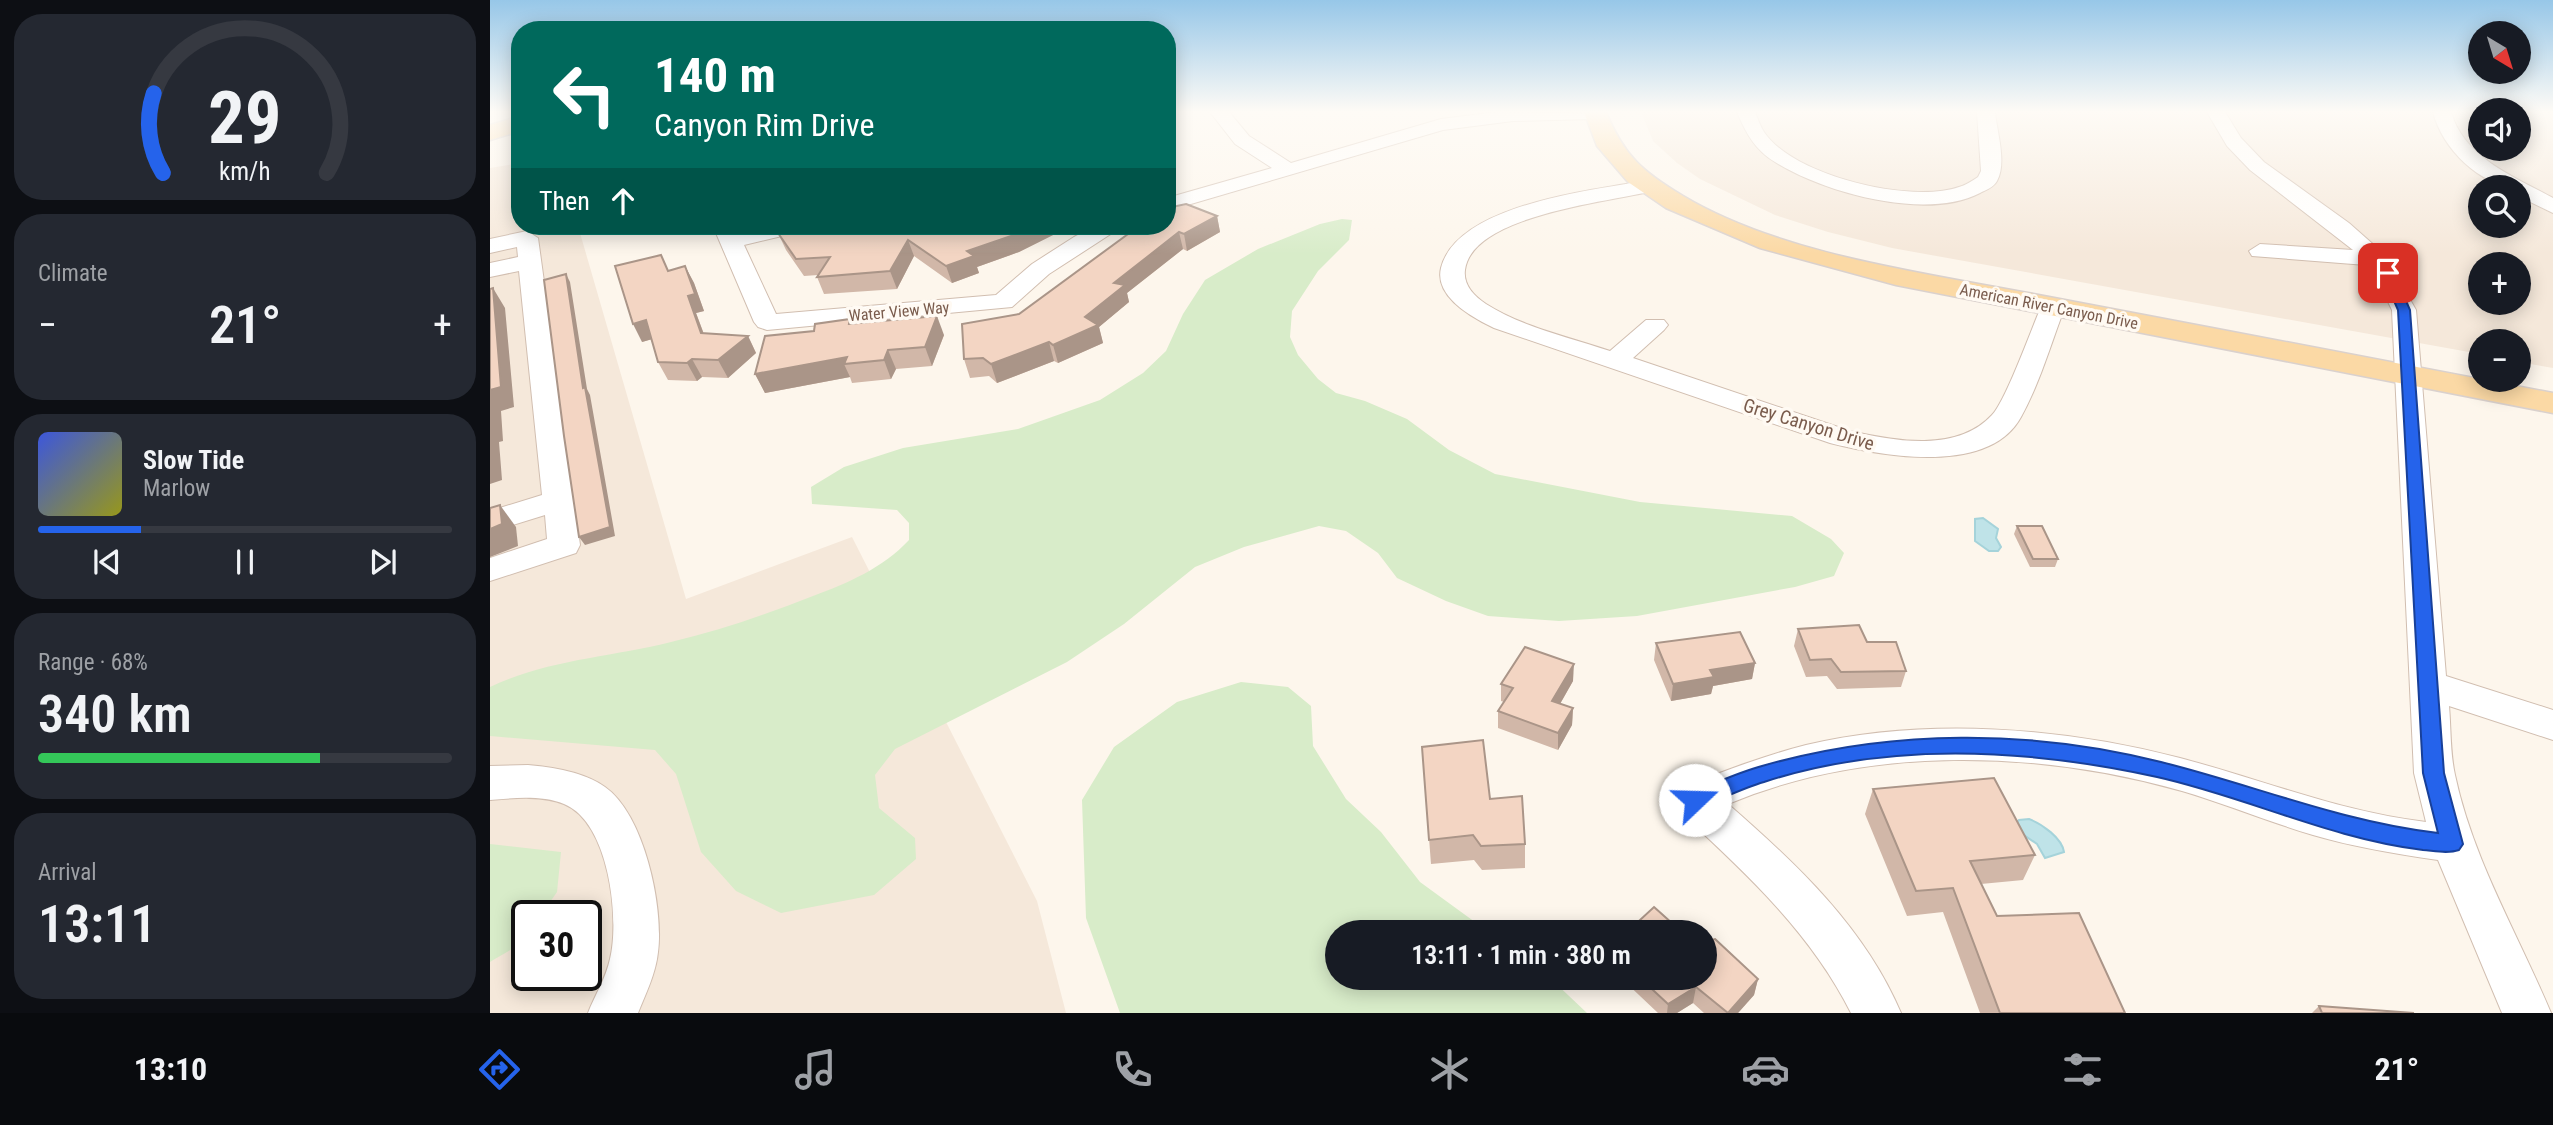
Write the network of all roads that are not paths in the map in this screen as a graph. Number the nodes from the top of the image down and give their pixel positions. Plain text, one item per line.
1 (1272, 159) edge
2 (1320, 159) edge
3 (1621, 159) edge
4 (1788, 159) edge
5 (1990, 159) edge
6 (2254, 159) edge
7 (2477, 159) edge
8 (1287, 169) junction
9 (2500, 175) edge
10 (1650, 186) junction
11 (2531, 194) edge
12 (1176, 202) edge
13 (2553, 207) edge
14 (729, 235) edge
15 (1095, 235) edge
16 (490, 246) edge
17 (2260, 250) dead end
18 (2376, 259) junction
19 (530, 262) junction
20 (490, 270) edge
21 (2053, 307) junction
22 (1655, 325) dead end
23 (1614, 361) junction
24 (2409, 375) junction
25 (2553, 403) edge
26 (560, 500) junction
27 (490, 522) edge
28 (490, 570) edge
29 (2427, 684) junction
30 (2553, 725) edge
31 (490, 783) edge
32 (2452, 844) junction
33 (612, 1013) edge
34 (1877, 1013) edge
35 (2527, 1013) edge

1 - 8 street
2 - 8 street
3 - 10 main road, American River Canyon Drive
4 - 5 street
6 - 18 street
7 - 9 street
8 - 12 street
10 - 21 main road, American River Canyon Drive
10 - 23 street, Grey Canyon Drive
11 - 13 street
14 - 15 street, Water View Way
16 - 19 street
17 - 18 street
18 - 24 street
19 - 20 street
19 - 26 street
21 - 23 street, Grey Canyon Drive
21 - 24 main road, American River Canyon Drive
22 - 23 street
24 - 25 main road, American River Canyon Drive
24 - 29 street
26 - 27 street
26 - 28 street
29 - 30 street
29 - 32 street
31 - 33 street
32 - 34 street
32 - 35 street

